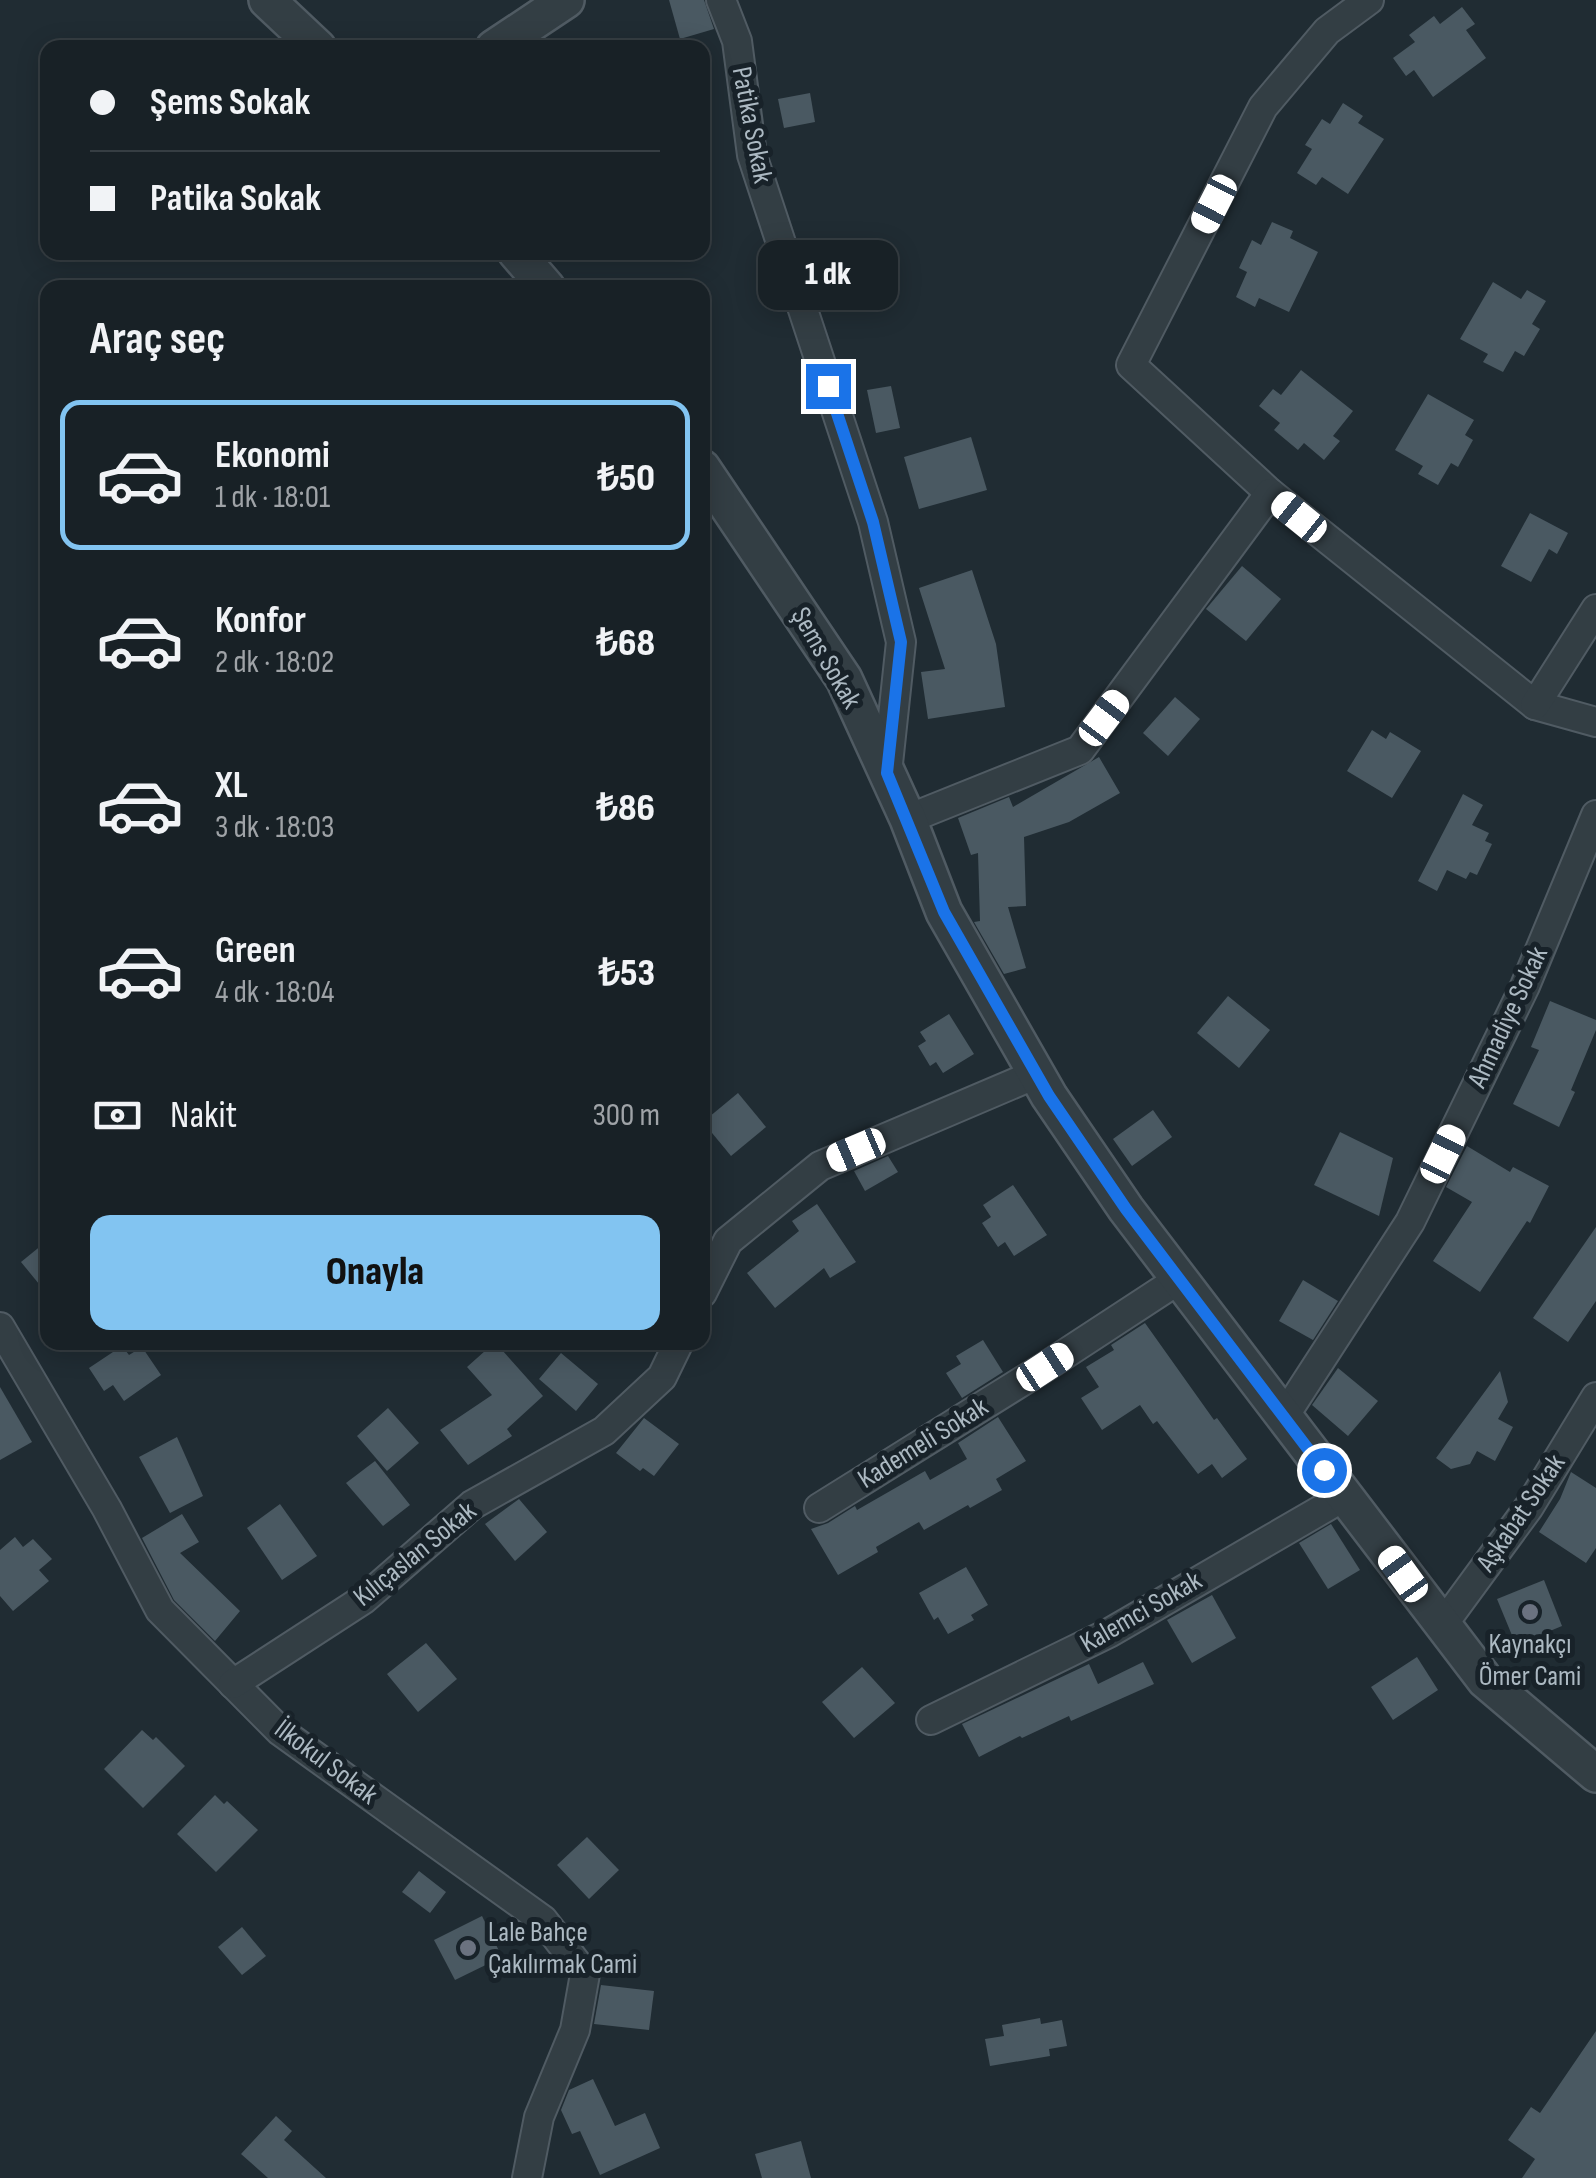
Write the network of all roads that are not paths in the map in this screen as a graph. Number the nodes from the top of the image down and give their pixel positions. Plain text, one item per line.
1 (267, 0) edge
2 (566, 0) edge
3 (720, 0) edge
4 (1369, 0) edge
5 (310, 40) edge
6 (506, 40) edge
7 (523, 260) edge
8 (540, 280) edge
9 (710, 480) edge
10 (1270, 493) junction
11 (1596, 608) edge
12 (1535, 705) junction
13 (1596, 722) edge
14 (887, 773) junction
15 (1596, 815) edge
16 (908, 819) junction
17 (1036, 1074) junction
18 (710, 1277) edge
19 (1178, 1280) junction
20 (0, 1327) edge
21 (674, 1350) edge
22 (1596, 1397) edge
23 (1283, 1418) junction
24 (1345, 1496) junction
25 (820, 1508) dead end
26 (1442, 1627) junction
27 (233, 1684) junction
28 (931, 1720) dead end
29 (1596, 1774) edge
30 (527, 2178) edge

1 - 5 street
2 - 6 street
3 - 14 street, Patika Sokak
4 - 10 street
7 - 8 street
9 - 14 street, Şems Sokak
10 - 12 street
10 - 16 street
11 - 12 street
12 - 13 street
14 - 16 street, Şems Sokak
15 - 23 street, Ahmadiye Sokak
16 - 17 street, Şems Sokak
17 - 18 street
17 - 19 street, Şems Sokak
19 - 23 street, Şems Sokak
19 - 25 street, Kademeli Sokak
20 - 27 street, İlkokul Sokak
21 - 27 street, Kılıçaslan Sokak
22 - 26 street, Aşkabat Sokak
23 - 24 street, Şems Sokak
24 - 26 street, Şems Sokak
24 - 28 street, Kalemci Sokak
26 - 29 street, Şems Sokak
27 - 30 street, İlkokul Sokak

